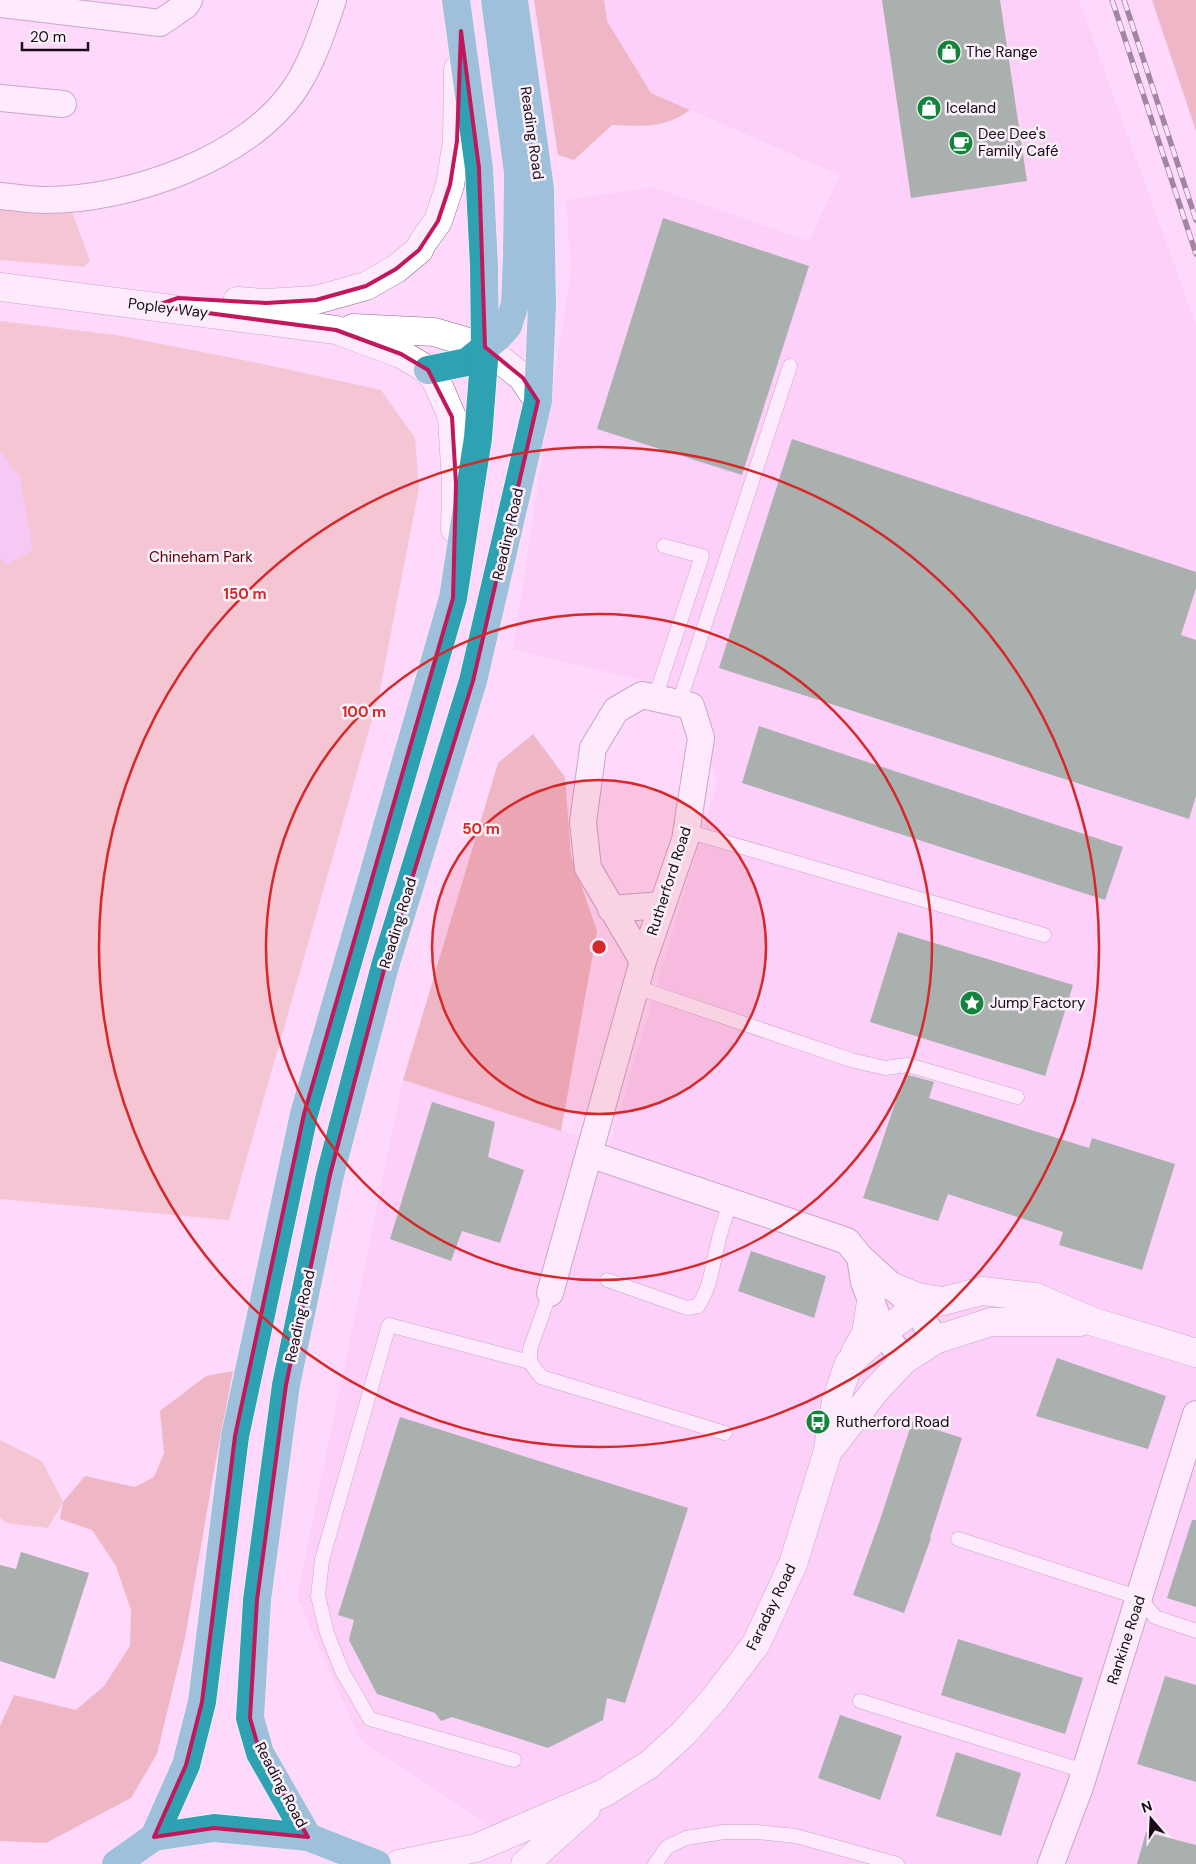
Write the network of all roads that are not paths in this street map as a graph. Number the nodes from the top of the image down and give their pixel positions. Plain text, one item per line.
1 (189, 0) edge
2 (333, 0) edge
3 (456, 0) edge
4 (495, 0) edge
5 (514, 0) edge
6 (0, 4) edge
7 (461, 31) junction
8 (0, 98) edge
9 (63, 104) dead end
10 (0, 196) edge
11 (0, 287) edge
12 (155, 306) junction
13 (336, 330) junction
14 (485, 347) junction
15 (790, 366) dead end
16 (428, 370) junction
17 (538, 401) junction
18 (664, 546) dead end
19 (453, 598) junction
20 (667, 700) junction
21 (687, 831) junction
22 (662, 905) junction
23 (611, 909) junction
24 (1044, 935) dead end
25 (643, 961) junction
26 (636, 987) junction
27 (1017, 1096) dead end
28 (589, 1154) junction
29 (730, 1202) junction
30 (860, 1257) junction
31 (607, 1280) dead end
32 (893, 1287) junction
33 (550, 1293) joint
34 (942, 1301) junction
35 (871, 1302) junction
36 (916, 1308) junction
37 (1094, 1322) junction
38 (883, 1332) junction
39 (935, 1340) junction
40 (1196, 1353) edge
41 (904, 1360) junction
42 (530, 1362) junction
43 (849, 1364) junction
44 (1196, 1414) edge
45 (725, 1433) dead end
46 (827, 1454) junction
47 (958, 1539) dead end
48 (1140, 1598) junction
49 (1196, 1631) edge
50 (860, 1701) dead end
51 (514, 1760) dead end
52 (1084, 1771) junction
53 (604, 1793) junction
54 (154, 1837) junction
55 (308, 1837) junction
56 (116, 1864) edge
57 (376, 1864) edge
58 (399, 1864) edge
59 (525, 1864) edge
60 (655, 1864) edge
61 (897, 1864) edge
62 (1051, 1864) edge

1 - 6 street
2 - 10 street
3 - 7 highway
4 - 14 highway
5 - 17 highway, Reading Road
7 - 12 street
7 - 14 highway
8 - 9 street
11 - 12 street, Popley Way
12 - 13 street, Popley Way
13 - 14 street, Popley Way
13 - 16 street, Popley Way
14 - 16 highway
14 - 17 street, Popley Way
14 - 19 highway
15 - 20 lane
16 - 19 street, Popley Way
17 - 55 highway, Reading Road
18 - 20 lane
19 - 54 highway
20 - 21 street, Rutherford Road
20 - 23 street, Rutherford Road
21 - 22 street, Rutherford Road
21 - 24 lane
22 - 23 street
22 - 25 street, Rutherford Road
23 - 25 street, Rutherford Road
25 - 26 street, Rutherford Road
26 - 27 lane
26 - 28 street, Rutherford Road
28 - 29 street
28 - 33 street, Rutherford Road
29 - 30 street
29 - 31 lane
30 - 32 street
30 - 35 street
32 - 34 street
32 - 36 street
33 - 42 lane
34 - 36 street, Faraday Road
34 - 37 street, Faraday Road
35 - 38 street
35 - 43 street
36 - 38 street, Faraday Road
36 - 39 street
37 - 39 street, Faraday Road
37 - 40 street, Faraday Road
38 - 41 street
38 - 43 street, Faraday Road
39 - 41 street, Faraday Road
41 - 46 street, Faraday Road
42 - 45 lane
42 - 51 lane
43 - 46 street, Faraday Road
44 - 48 street, Rankine Road
46 - 53 street, Faraday Road
47 - 48 lane
48 - 49 lane
48 - 52 street, Rankine Road
50 - 52 lane
52 - 62 street, Rankine Road
53 - 58 street, Faraday Road
53 - 59 street, Faraday Road
54 - 55 highway
54 - 56 highway
55 - 57 highway
60 - 61 lane

